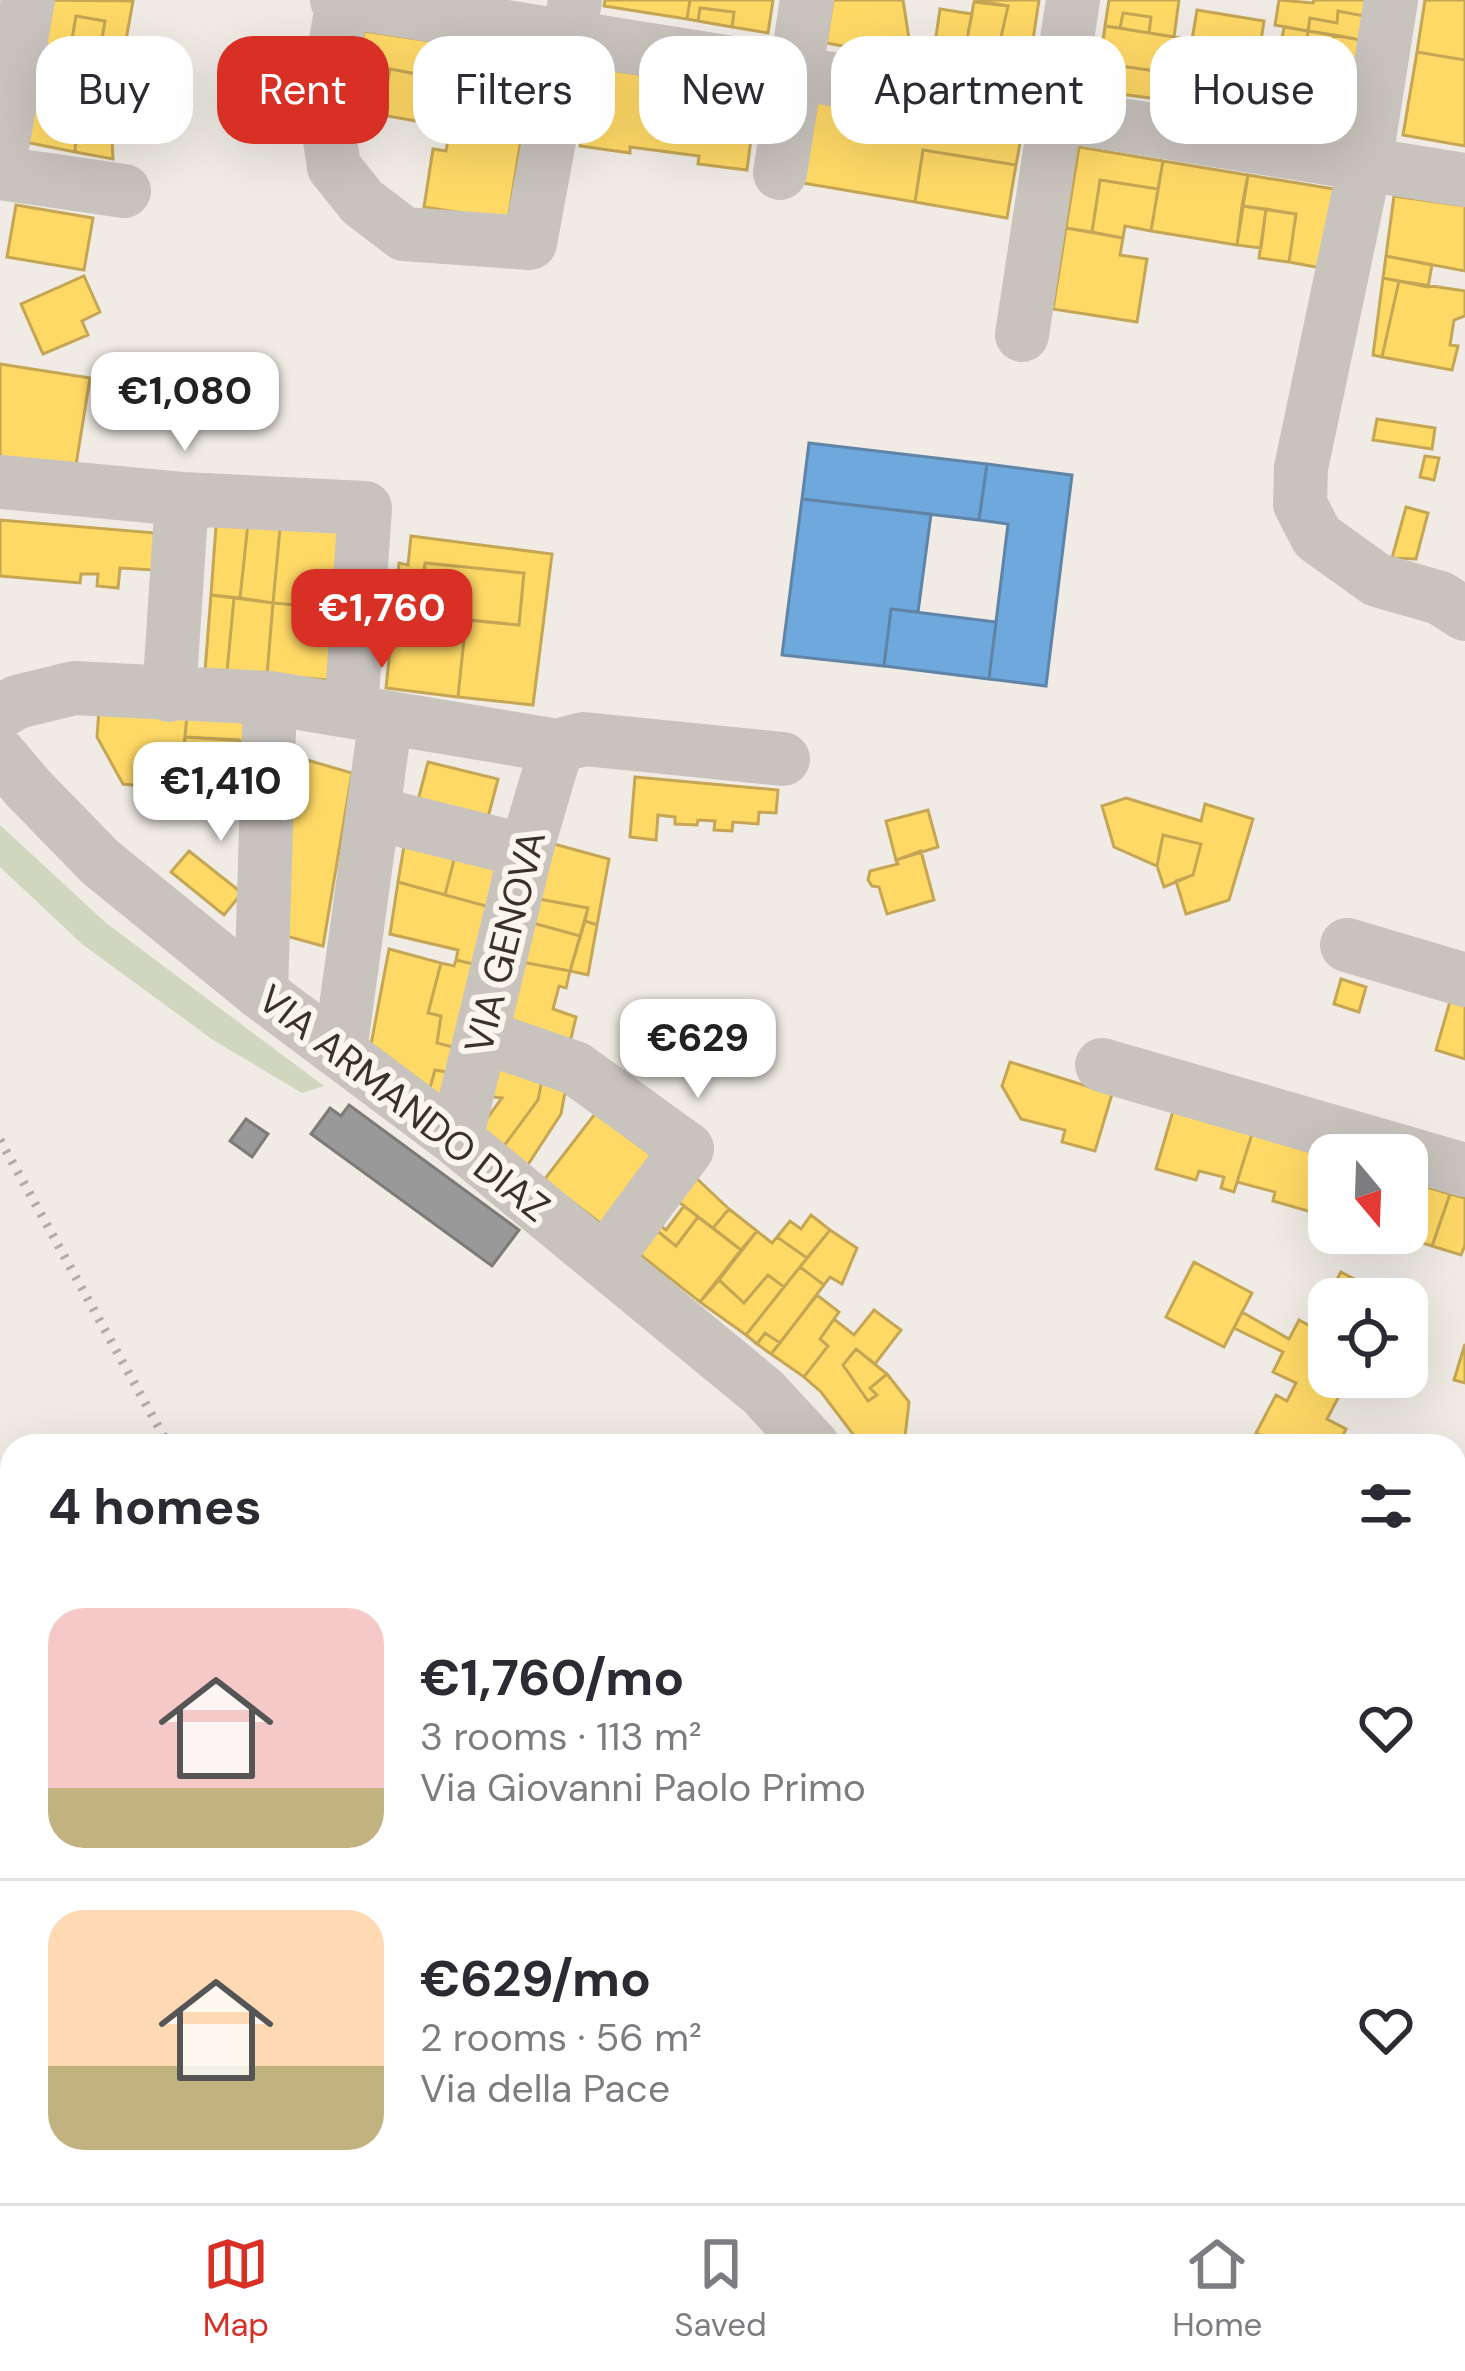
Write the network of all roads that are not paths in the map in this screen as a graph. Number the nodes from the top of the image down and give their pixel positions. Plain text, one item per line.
1 (28, 0) edge
2 (341, 0) edge
3 (807, 0) edge
4 (1073, 0) edge
5 (1391, 0) edge
6 (572, 18) edge
7 (645, 36) edge
8 (801, 36) edge
9 (1068, 36) edge
10 (1126, 126) edge
11 (784, 144) edge
12 (1052, 144) edge
13 (0, 158) edge
14 (1365, 164) junction
15 (0, 172) edge
16 (780, 173) dead end
17 (1465, 180) edge
18 (124, 191) dead end
19 (1022, 334) dead end
20 (0, 482) edge
21 (182, 499) junction
22 (1465, 614) edge
23 (170, 695) junction
24 (270, 698) junction
25 (0, 712) edge
26 (368, 714) junction
27 (557, 746) junction
28 (0, 755) edge
29 (783, 759) dead end
30 (373, 813) junction
31 (526, 851) junction
32 (1348, 945) dead end
33 (1465, 980) edge
34 (261, 993) junction
35 (482, 1036) junction
36 (340, 1051) junction
37 (1102, 1065) dead end
38 (455, 1139) junction
39 (1465, 1170) edge
40 (604, 1261) junction
41 (802, 1434) edge

1 - 13 street
2 - 6 street
2 - 6 street
3 - 8 street
4 - 9 street
5 - 14 street
6 - 7 street
10 - 14 street
11 - 16 street
12 - 19 street
14 - 17 street
14 - 22 street
15 - 18 street
20 - 21 street
21 - 23 street
21 - 26 street
23 - 24 street
23 - 25 street
24 - 26 street
24 - 34 street
26 - 27 street
26 - 30 street
27 - 29 street
27 - 31 street, VIA GENOVA
28 - 34 street, VIA ARMANDO DIAZ
30 - 31 street
30 - 36 street
31 - 35 street, VIA GENOVA
32 - 33 street
34 - 36 street, VIA ARMANDO DIAZ
35 - 38 street, VIA GENOVA
35 - 40 street
36 - 38 street, VIA ARMANDO DIAZ
37 - 39 street
38 - 40 street, VIA ARMANDO DIAZ
40 - 41 street, VIA ARMANDO DIAZ

